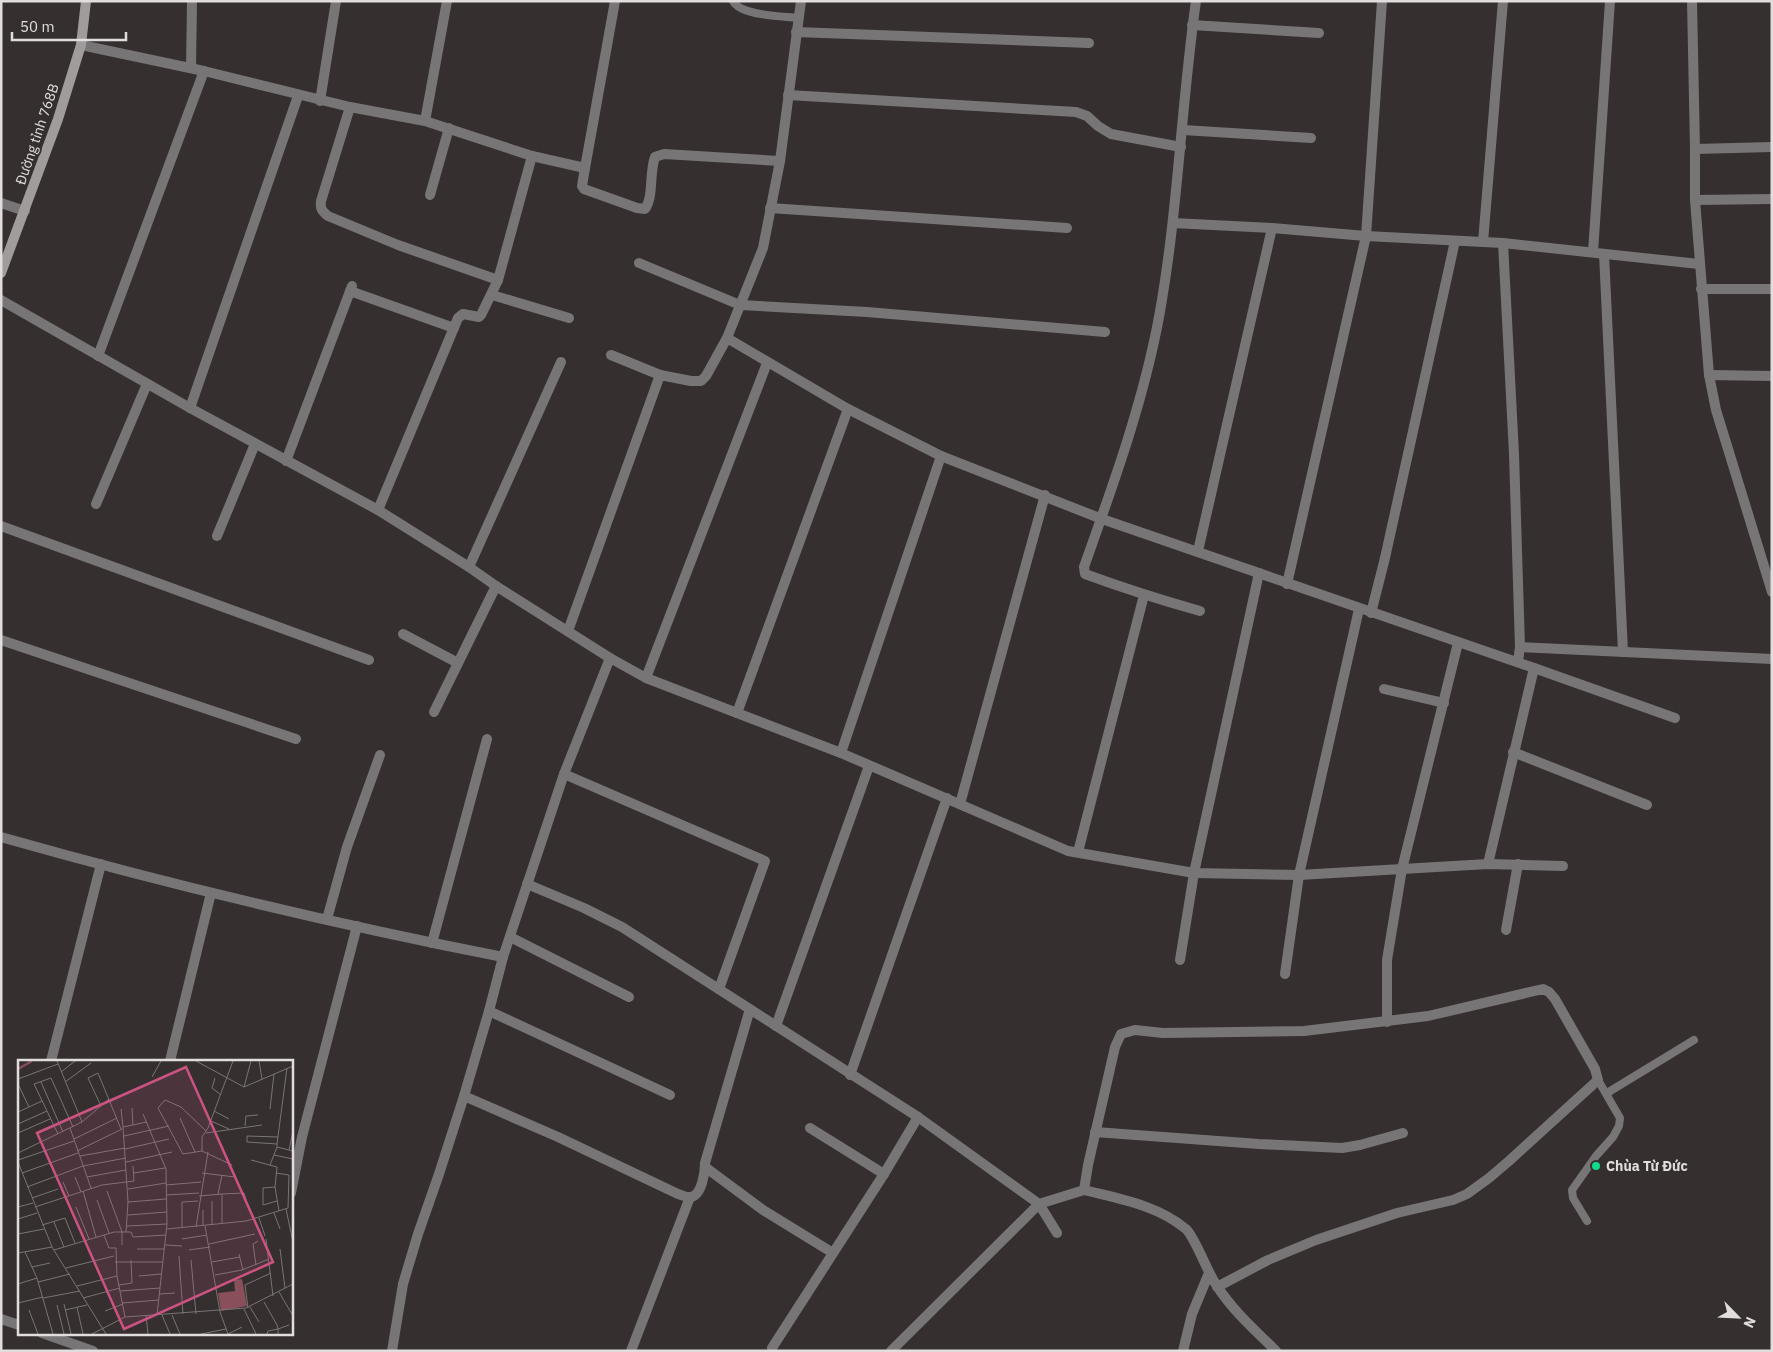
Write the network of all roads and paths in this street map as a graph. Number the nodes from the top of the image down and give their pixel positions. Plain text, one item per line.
1 (86, 1) edge
2 (192, 1) edge
3 (336, 1) edge
4 (446, 1) edge
5 (615, 1) edge
6 (733, 1) edge
7 (801, 1) edge
8 (1196, 1) edge
9 (1382, 1) edge
10 (1503, 1) edge
11 (1610, 1) edge
12 (1692, 1) edge
13 (798, 18) junction
14 (1192, 26) junction
15 (796, 32) junction
16 (1319, 33) dead end
17 (1089, 43) dead end
18 (81, 45) junction
19 (191, 68) junction
20 (204, 71) junction
21 (788, 95) junction
22 (298, 96) junction
23 (320, 101) junction
24 (350, 108) junction
25 (425, 121) junction
26 (449, 128) junction
27 (1183, 130) junction
28 (1311, 138) dead end
29 (1181, 147) junction
30 (1772, 147) edge
31 (1695, 149) junction
32 (532, 156) junction
33 (780, 160) junction
34 (585, 168) junction
35 (430, 195) dead end
36 (1772, 199) edge
37 (1695, 200) junction
38 (1, 203) edge
39 (770, 208) junction
40 (25, 211) junction
41 (1173, 223) junction
42 (1067, 228) dead end
43 (1272, 228) junction
44 (1366, 236) junction
45 (1455, 241) junction
46 (1483, 242) junction
47 (1503, 243) junction
48 (1593, 252) junction
49 (1604, 254) junction
50 (639, 263) dead end
51 (1699, 264) junction
52 (1, 273) edge
53 (498, 280) junction
54 (1701, 289) junction
55 (1772, 289) edge
56 (492, 295) junction
57 (1, 300) edge
58 (740, 305) junction
59 (569, 318) dead end
60 (454, 328) junction
61 (1105, 332) dead end
62 (727, 338) junction
63 (611, 355) dead end
64 (98, 356) junction
65 (561, 362) dead end
66 (767, 363) junction
67 (660, 375) junction
68 (1709, 375) junction
69 (1772, 376) edge
70 (147, 384) junction
71 (190, 408) junction
72 (848, 408) junction
73 (256, 444) junction
74 (941, 456) junction
75 (286, 460) junction
76 (1045, 495) junction
77 (96, 504) dead end
78 (378, 510) junction
79 (1102, 519) junction
80 (1, 526) edge
81 (217, 536) dead end
82 (1198, 551) junction
83 (469, 567) junction
84 (1768, 570) edge
85 (1259, 574) junction
86 (1287, 584) junction
87 (496, 586) junction
88 (1772, 592) edge
89 (1144, 595) junction
90 (1359, 608) junction
91 (1200, 611) dead end
92 (1371, 612) junction
93 (568, 631) junction
94 (403, 634) dead end
95 (1, 640) edge
96 (1458, 643) junction
97 (1520, 647) junction
98 (1624, 652) junction
99 (610, 658) junction
100 (1772, 659) edge
101 (369, 660) dead end
102 (1518, 662) junction
103 (458, 663) junction
104 (1534, 668) junction
105 (646, 678) junction
106 (1384, 689) dead end
107 (1444, 703) junction
108 (434, 712) dead end
109 (737, 713) junction
110 (1674, 718) dead end
111 (296, 739) dead end
112 (487, 739) dead end
113 (1513, 752) junction
114 (841, 753) junction
115 (380, 755) dead end
116 (869, 766) junction
117 (564, 774) junction
118 (947, 798) junction
119 (960, 804) junction
120 (1647, 805) dead end
121 (1, 837) edge
122 (1078, 852) junction
123 (101, 864) junction
124 (1488, 864) junction
125 (1518, 864) junction
126 (1563, 866) dead end
127 (1402, 868) junction
128 (1194, 873) junction
129 (1299, 874) junction
130 (528, 884) junction
131 (211, 893) junction
132 (327, 919) junction
133 (357, 926) junction
134 (1506, 930) dead end
135 (510, 937) junction
136 (432, 943) junction
137 (503, 957) junction
138 (1180, 960) dead end
139 (1285, 974) dead end
140 (718, 989) junction
141 (629, 997) dead end
142 (750, 1009) junction
143 (489, 1011) junction
144 (1387, 1022) junction
145 (776, 1026) junction
146 (1694, 1040) dead end
147 (51, 1060) edge
148 (170, 1060) edge
149 (850, 1075) junction
150 (1598, 1080) junction
151 (1607, 1093) junction
152 (670, 1095) dead end
153 (464, 1096) junction
154 (918, 1117) junction
155 (810, 1128) dead end
156 (1095, 1132) junction
157 (1403, 1133) dead end
158 (705, 1167) junction
159 (884, 1174) junction
160 (292, 1188) edge
161 (1084, 1190) junction
162 (690, 1197) junction
163 (1039, 1204) junction
164 (1587, 1220) dead end
165 (1057, 1233) dead end
166 (832, 1253) junction
167 (1208, 1272) junction
168 (1217, 1287) junction
169 (1, 1319) edge
170 (18, 1325) edge
171 (45, 1334) edge
172 (772, 1348) dead end
173 (93, 1351) edge
174 (392, 1351) edge
175 (631, 1351) edge
176 (891, 1351) edge
177 (1183, 1351) edge
178 (1276, 1351) edge

1 - 18 street, Đường tỉnh 768B
2 - 19 street
3 - 23 street
4 - 25 street
5 - 34 street
6 - 13 lane
7 - 13 street
8 - 14 street
9 - 44 street
10 - 46 street
11 - 48 street
12 - 31 street
13 - 15 street
14 - 16 street
14 - 27 street
15 - 17 street
15 - 21 street
18 - 19 street
18 - 40 street, Đường tỉnh 768B
19 - 20 street
20 - 22 street
20 - 64 street
21 - 29 street
21 - 33 street
22 - 23 street
22 - 71 street
23 - 24 street
24 - 25 street
24 - 53 street
25 - 26 street
26 - 32 street
26 - 35 street
27 - 28 street
27 - 29 street
29 - 41 street
30 - 31 street
31 - 37 street
32 - 34 street
32 - 53 street
33 - 34 street
33 - 39 street
36 - 37 street
37 - 51 street
38 - 40 street
39 - 42 street
39 - 58 street
40 - 52 street, Đường tỉnh 768B
41 - 43 street
41 - 79 street
43 - 44 street
43 - 82 street
44 - 45 street
44 - 86 street
45 - 46 street
45 - 92 street
46 - 47 street
47 - 48 street
47 - 97 street
48 - 49 street
49 - 51 street
49 - 98 street
50 - 58 street
51 - 54 street
53 - 56 street
54 - 55 street
54 - 68 street
56 - 59 street
56 - 60 street
57 - 64 street
58 - 61 street
58 - 62 street
60 - 75 street
60 - 78 street
62 - 66 street
62 - 67 street
63 - 67 street
64 - 70 street
65 - 83 street
66 - 72 street
66 - 105 street
67 - 93 street
68 - 69 street
68 - 84 street
70 - 71 street
70 - 77 street
71 - 73 street
72 - 74 street
72 - 109 street
73 - 75 street
73 - 81 street
74 - 76 street
74 - 114 street
75 - 78 street
76 - 79 street
76 - 119 street
78 - 83 street
79 - 82 street
79 - 89 street
80 - 101 street
82 - 85 street
83 - 87 street
84 - 88 street
85 - 86 street
85 - 128 street
86 - 90 street
87 - 93 street
87 - 103 street
89 - 91 street
89 - 122 street
90 - 92 street
90 - 129 street
92 - 96 street
93 - 99 street
94 - 103 street
95 - 111 street
96 - 102 street
96 - 107 street
97 - 98 street
97 - 102 street
98 - 100 street
99 - 105 street
99 - 117 street
102 - 104 street
103 - 108 street
104 - 110 street
104 - 113 street
105 - 109 street
106 - 107 street
107 - 127 street
109 - 114 street
112 - 136 street
113 - 120 street
113 - 124 street
114 - 116 street
115 - 132 street
116 - 118 street
116 - 145 street
117 - 130 street
117 - 140 street
118 - 119 street
118 - 149 street
119 - 122 street
121 - 123 street
122 - 128 street
123 - 131 street
123 - 147 street
124 - 125 street
124 - 127 street
125 - 126 street
125 - 134 street
127 - 129 street
127 - 144 street
128 - 129 street
128 - 138 street
129 - 139 street
130 - 135 street
130 - 140 street
131 - 132 street
131 - 148 street
132 - 133 street
133 - 136 street
133 - 160 street
135 - 137 street
135 - 141 street
136 - 137 street
137 - 143 street
140 - 142 street
142 - 145 street
142 - 158 street
143 - 152 street
143 - 153 street
144 - 150 street
144 - 156 street
145 - 149 street
146 - 151 lane
149 - 154 street
150 - 151 lane
150 - 168 street
151 - 164 lane
153 - 162 street
153 - 174 street
154 - 159 street
154 - 163 street
155 - 159 street
156 - 157 street
156 - 161 street
158 - 162 street
158 - 166 street
159 - 166 street
161 - 163 street
161 - 167 street
162 - 175 street
163 - 165 street
163 - 176 street
166 - 172 street
167 - 168 street
167 - 177 street
168 - 178 street
169 - 170 street
171 - 173 street

